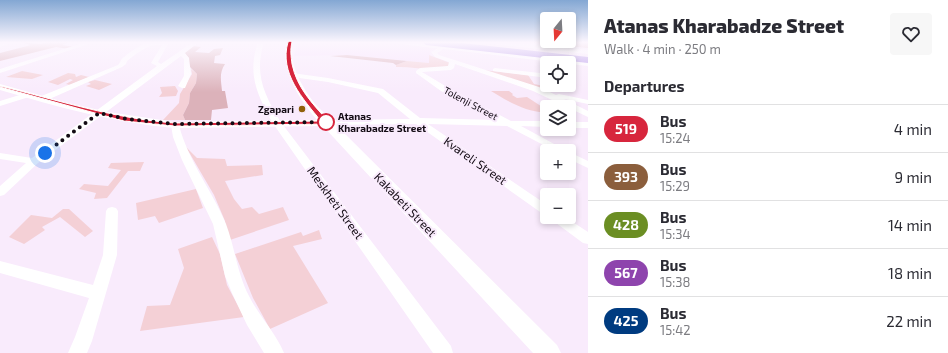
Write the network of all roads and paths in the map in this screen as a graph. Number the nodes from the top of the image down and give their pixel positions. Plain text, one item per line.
1 (42, 58) edge
2 (126, 58) edge
3 (157, 58) edge
4 (172, 58) edge
5 (187, 58) edge
6 (256, 58) edge
7 (289, 58) edge
8 (445, 58) edge
9 (538, 58) edge
10 (576, 58) edge
11 (588, 60) edge
12 (452, 62) junction
13 (588, 64) edge
14 (162, 66) junction
15 (471, 68) junction
16 (0, 72) edge
17 (292, 75) junction
18 (540, 75) dead end
19 (182, 86) dead end
20 (0, 87) edge
21 (26, 95) junction
22 (549, 95) junction
23 (42, 99) junction
24 (588, 102) edge
25 (0, 104) edge
26 (99, 113) junction
27 (588, 114) edge
28 (418, 121) junction
29 (276, 122) junction
30 (326, 122) junction
31 (511, 123) junction
32 (175, 124) junction
33 (540, 124) edge
34 (576, 125) edge
35 (588, 125) edge
36 (549, 144) edge
37 (0, 156) edge
38 (576, 159) edge
39 (34, 161) junction
40 (588, 165) edge
41 (0, 192) edge
42 (540, 206) edge
43 (112, 210) dead end
44 (566, 224) edge
45 (588, 239) edge
46 (0, 267) edge
47 (97, 293) junction
48 (77, 353) edge
49 (275, 353) edge
50 (444, 353) edge
51 (549, 353) edge

1 - 16 street
2 - 23 street
3 - 14 street
4 - 14 street
5 - 19 street
6 - 29 street, Meskheti Street
7 - 17 street, Kakabeti Street
8 - 12 street
9 - 13 street
10 - 11 highway
12 - 15 street
12 - 31 street, Tolenji Street
14 - 26 street
15 - 18 street
15 - 22 street
17 - 28 street, Kvareli Street
17 - 30 street, Kakabeti Street
20 - 21 street
21 - 23 street
21 - 25 street
22 - 24 street
22 - 27 street
23 - 26 street
26 - 32 street
26 - 39 street
28 - 30 street
28 - 31 street
28 - 42 street, Kvareli Street
29 - 30 street
29 - 32 street
29 - 50 street, Meskheti Street
30 - 51 street, Kakabeti Street
31 - 33 street
31 - 36 street, Tolenji Street
32 - 49 street
34 - 35 street
37 - 39 street
38 - 40 street
39 - 41 street
43 - 47 street
44 - 45 street
46 - 47 street
47 - 48 street

